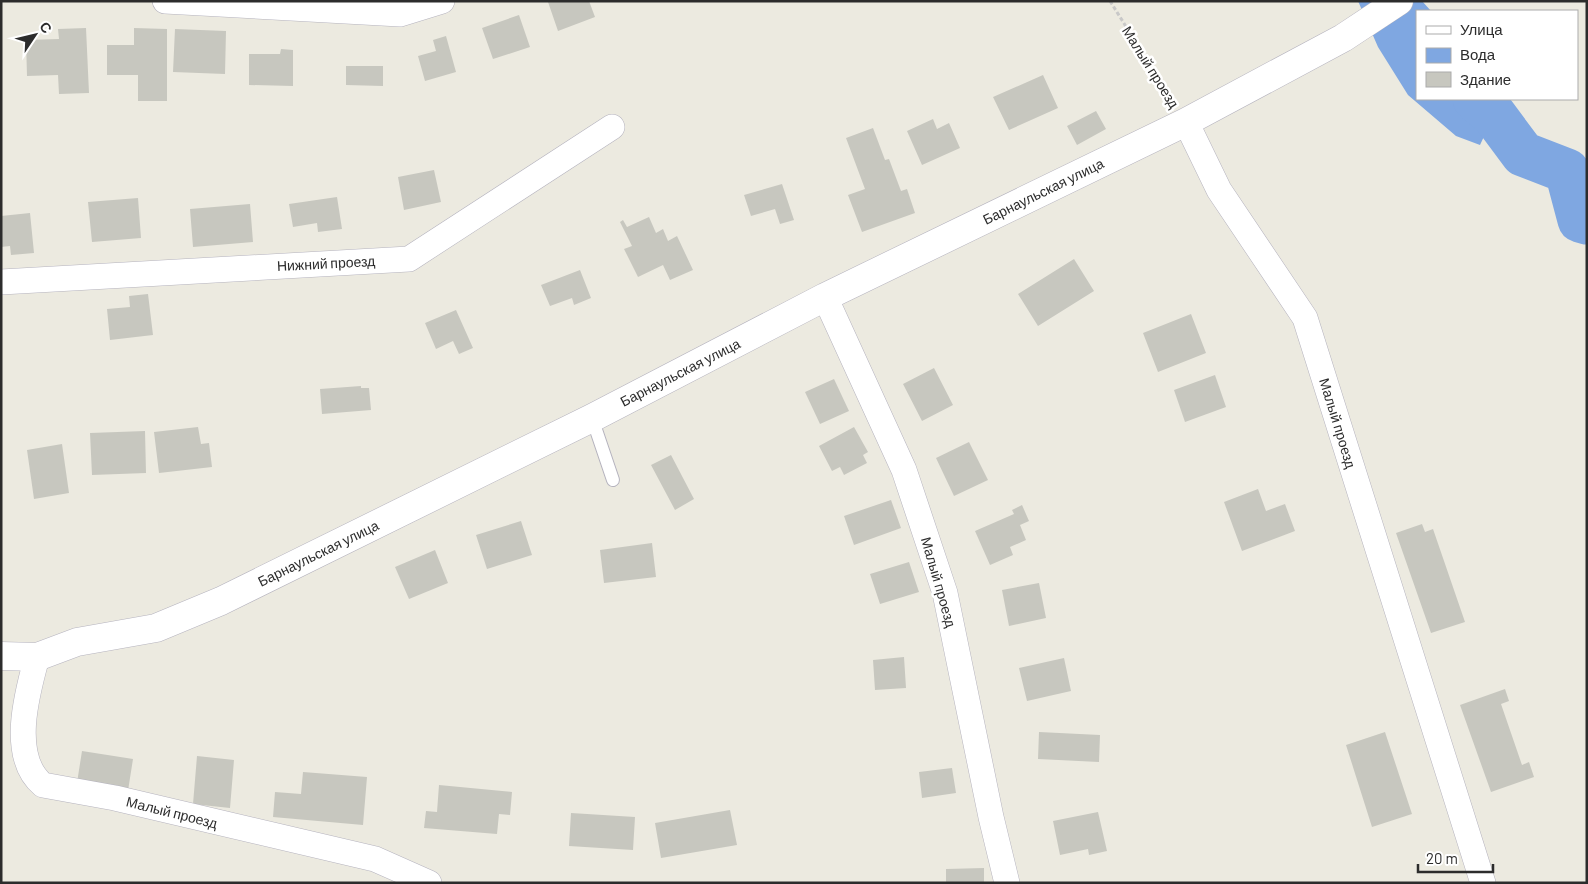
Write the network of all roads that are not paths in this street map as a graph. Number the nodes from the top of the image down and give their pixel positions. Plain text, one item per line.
1 (165, 1) edge
2 (442, 1) edge
3 (1400, 1) edge
4 (1186, 122) junction
5 (612, 127) dead end
6 (1, 282) edge
7 (825, 297) junction
8 (592, 418) junction
9 (613, 480) dead end
10 (1, 656) edge
11 (37, 657) junction
12 (429, 883) edge
13 (1007, 883) edge
14 (1483, 883) edge

1 - 2 street
3 - 4 street, Барнаульская улица
4 - 7 street, Барнаульская улица
4 - 14 street, Малый проезд
5 - 6 street, Нижний проезд
7 - 8 street, Барнаульская улица
7 - 13 street, Малый проезд
8 - 9 lane
8 - 11 street, Барнаульская улица
10 - 11 street, Барнаульская улица
11 - 12 street, Малый проезд

